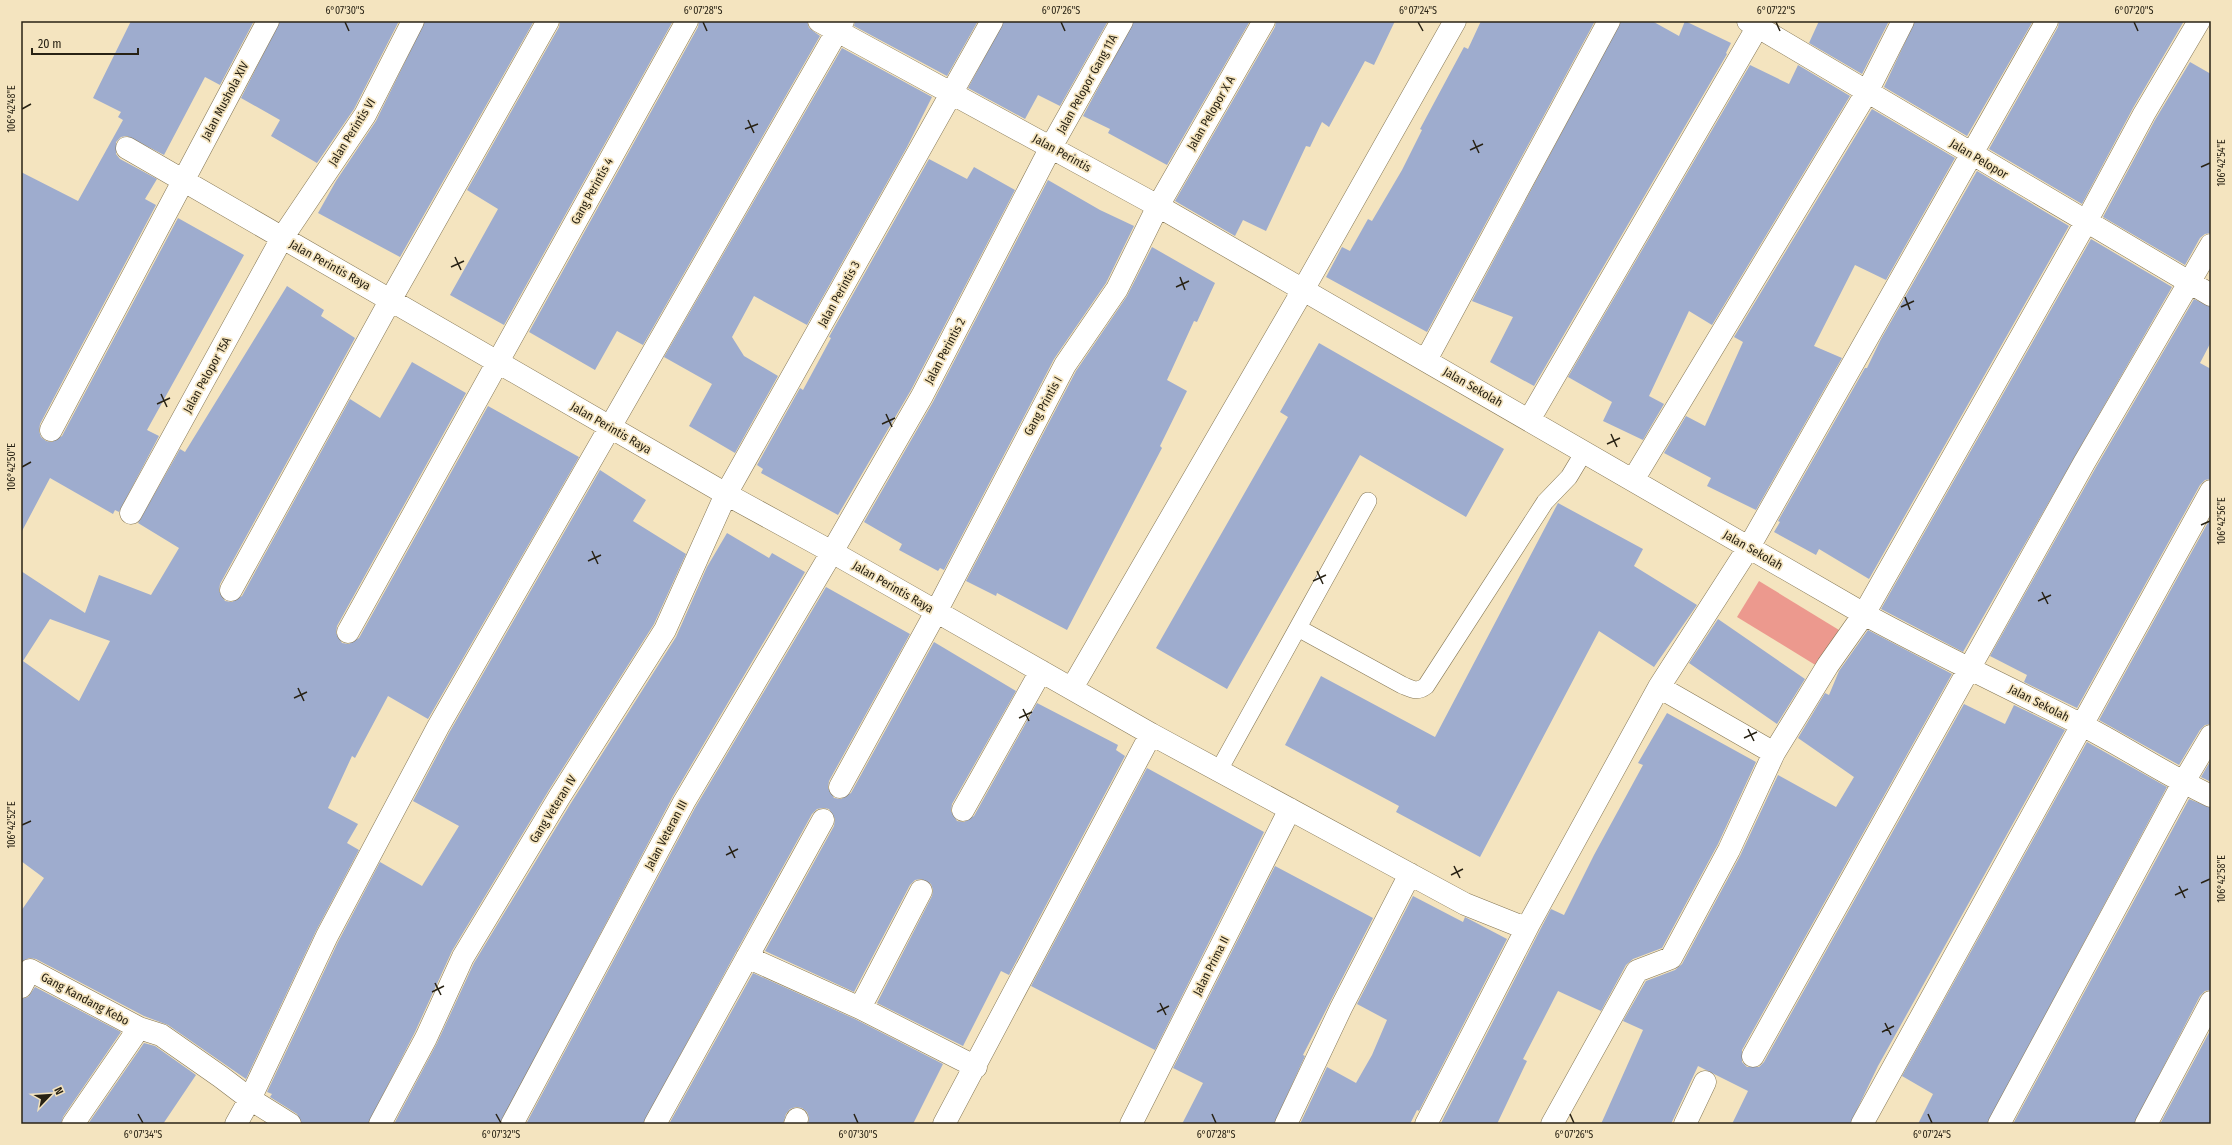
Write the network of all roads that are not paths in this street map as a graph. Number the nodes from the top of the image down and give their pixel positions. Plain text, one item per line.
1 (268, 21) edge
2 (414, 21) edge
3 (548, 21) edge
4 (688, 21) edge
5 (992, 21) edge
6 (1122, 21) edge
7 (1264, 21) edge
8 (1456, 21) edge
9 (1609, 21) edge
10 (1903, 21) edge
11 (2047, 21) edge
12 (2199, 21) edge
13 (1755, 23) edge
14 (833, 24) edge
15 (1867, 92) junction
16 (952, 94) junction
17 (1051, 147) junction
18 (127, 148) dead end
19 (1971, 154) junction
20 (182, 181) junction
21 (1158, 206) junction
22 (2086, 222) junction
23 (282, 238) junction
24 (2211, 245) edge
25 (2190, 282) junction
26 (1303, 290) junction
27 (2211, 295) edge
28 (390, 299) junction
29 (1426, 360) junction
30 (497, 362) junction
31 (1529, 420) junction
32 (610, 427) junction
33 (51, 430) dead end
34 (1584, 452) junction
35 (1633, 480) junction
36 (2211, 491) edge
37 (726, 494) junction
38 (1368, 501) dead end
39 (131, 512) dead end
40 (1748, 547) junction
41 (832, 552) junction
42 (231, 590) dead end
43 (936, 612) junction
44 (1864, 614) junction
45 (1298, 628) junction
46 (348, 632) dead end
47 (1970, 668) junction
48 (1041, 671) junction
49 (1659, 687) junction
50 (1072, 688) junction
51 (2082, 725) junction
52 (1151, 734) junction
53 (2211, 736) edge
54 (1774, 754) junction
55 (1219, 770) junction
56 (2183, 783) junction
57 (840, 787) dead end
58 (2211, 796) edge
59 (1290, 809) junction
60 (963, 810) dead end
61 (823, 820) dead end
62 (1410, 874) junction
63 (921, 891) dead end
64 (1529, 924) junction
65 (747, 957) junction
66 (26, 978) edge
67 (2211, 1002) edge
68 (860, 1008) junction
69 (139, 1028) junction
70 (1753, 1056) dead end
71 (976, 1067) junction
72 (1705, 1082) dead end
73 (250, 1099) junction
74 (73, 1124) edge
75 (236, 1124) edge
76 (290, 1124) edge
77 (380, 1124) edge
78 (512, 1124) edge
79 (655, 1124) edge
80 (944, 1124) edge
81 (1132, 1124) edge
82 (1286, 1124) edge
83 (1426, 1124) edge
84 (1552, 1124) edge
85 (1685, 1124) edge
86 (1862, 1124) edge
87 (1999, 1124) edge
88 (2146, 1124) edge

1 - 20 street, Jalan Mushola XIV
2 - 23 street, Jalan Perintis VI
3 - 28 street
4 - 30 street, Gang Perintis 4
5 - 16 street, Jalan Perintis 3
6 - 17 street, Jalan Pelopor Gang 11A
7 - 21 street, Jalan Pelopor X A
8 - 26 street
9 - 29 street
10 - 15 street
11 - 19 street
12 - 22 street
13 - 15 street, Jalan Pelopor
13 - 31 street
14 - 16 street, Jalan Perintis
14 - 32 street
15 - 19 street, Jalan Pelopor
15 - 35 street
16 - 17 street, Jalan Perintis
16 - 37 street, Jalan Perintis 3
17 - 21 street, Jalan Perintis
17 - 41 street, Jalan Perintis 2
18 - 20 street, Jalan Perintis Raya
19 - 22 street, Jalan Pelopor
19 - 40 street
20 - 23 street, Jalan Perintis Raya
20 - 33 street, Jalan Mushola XIV
21 - 26 street, Jalan Perintis
21 - 43 street, Gang Printis I
22 - 25 street, Jalan Pelopor
22 - 44 street
23 - 28 street, Jalan Perintis Raya
23 - 39 street, Jalan Pelopor 15A
24 - 25 street
25 - 27 street, Jalan Pelopor
25 - 47 street
26 - 29 street, Jalan Sekolah
26 - 50 street
28 - 30 street, Jalan Perintis Raya
28 - 42 street
29 - 31 street, Jalan Sekolah
30 - 32 street, Jalan Perintis Raya
30 - 46 street, Gang Perintis 4
31 - 34 street, Jalan Sekolah
32 - 37 street, Jalan Perintis Raya
32 - 73 street
34 - 35 street, Jalan Sekolah
34 - 45 lane
35 - 40 street, Jalan Sekolah
36 - 51 street
37 - 41 street, Jalan Perintis Raya
37 - 77 street, Gang Veteran IV
38 - 45 lane
40 - 44 street, Jalan Sekolah
40 - 49 street
41 - 43 street, Jalan Perintis Raya
41 - 78 street, Jalan Veteran III
43 - 48 street, Jalan Perintis Raya
43 - 57 street, Gang Printis I
44 - 47 street, Jalan Sekolah
44 - 54 street
45 - 55 lane
47 - 51 street, Jalan Sekolah
47 - 70 street
48 - 50 street, Jalan Perintis Raya
48 - 60 street
49 - 54 street
49 - 64 street
50 - 52 street, Jalan Perintis Raya
51 - 56 street, Jalan Sekolah
51 - 86 street
52 - 55 street, Jalan Perintis Raya
52 - 71 street
53 - 56 street
54 - 84 street
55 - 59 street, Jalan Perintis Raya
56 - 58 street, Jalan Sekolah
56 - 87 street
59 - 62 street, Jalan Perintis Raya
59 - 81 street, Jalan Prima II
61 - 65 street
62 - 64 street, Jalan Perintis Raya
62 - 82 street
63 - 68 street
64 - 83 street
65 - 68 street
65 - 79 street
66 - 69 street, Gang Kandang Kebo
67 - 88 street
68 - 71 street
69 - 73 street, Gang Kandang Kebo
69 - 74 street
71 - 80 street
72 - 85 street
73 - 75 street
73 - 76 street, Gang Kandang Kebo

